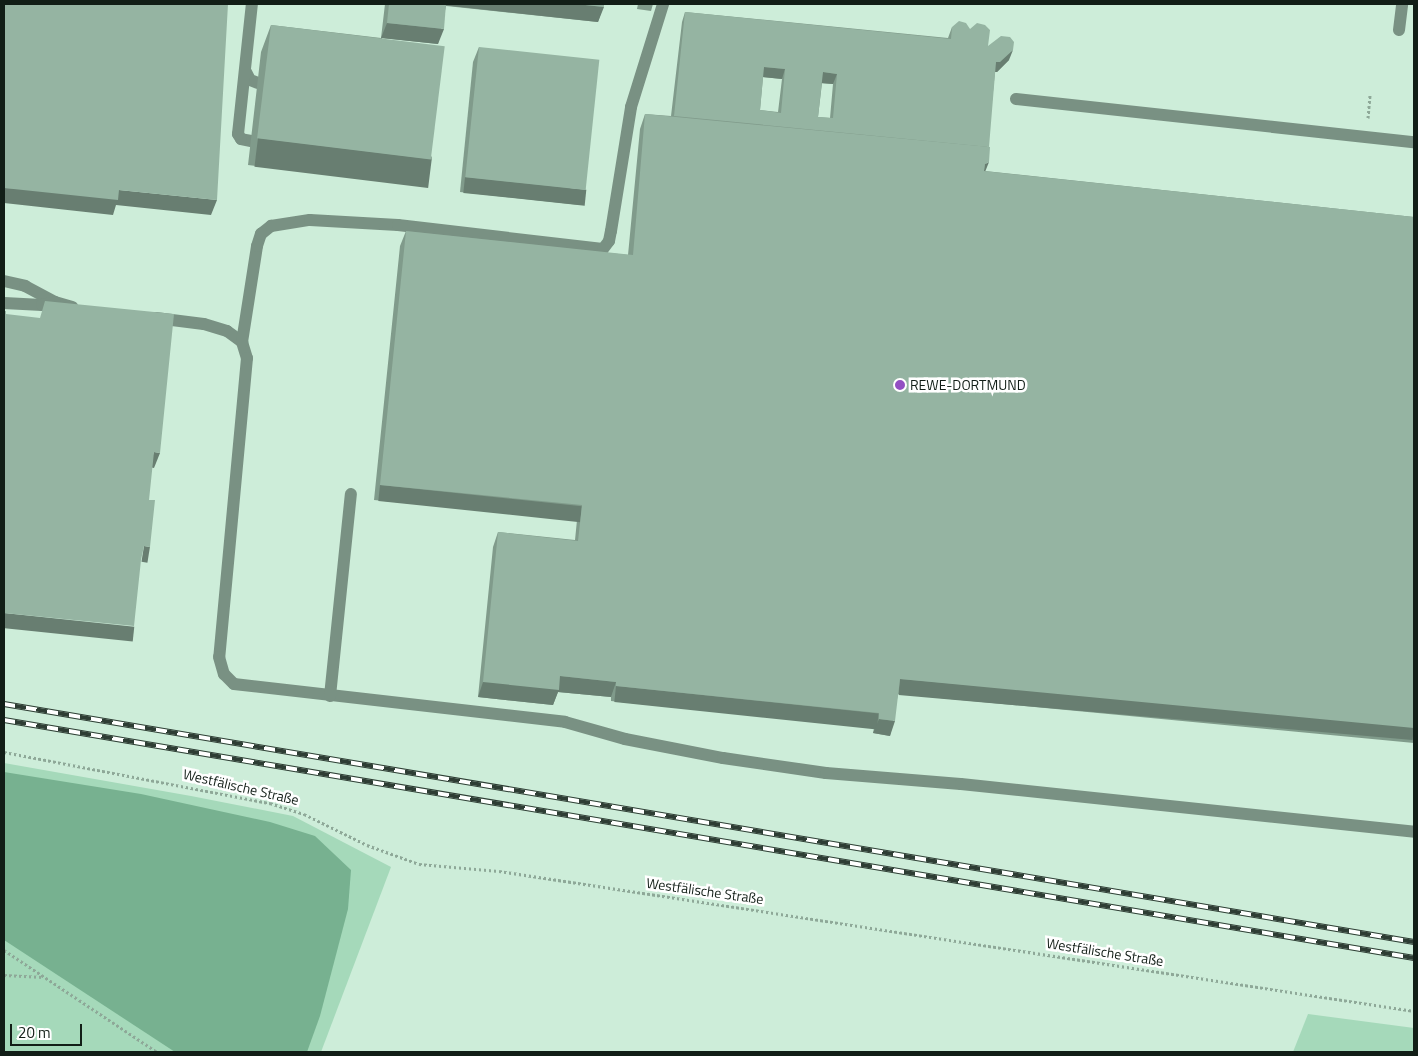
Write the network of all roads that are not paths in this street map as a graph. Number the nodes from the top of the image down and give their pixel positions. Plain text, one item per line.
1 (252, 4) edge
2 (663, 4) edge
3 (1402, 4) edge
4 (1399, 30) dead end
5 (246, 72) junction
6 (258, 83) dead end
7 (1016, 99) dead end
8 (251, 141) dead end
9 (1414, 142) edge
10 (4, 281) edge
11 (55, 302) junction
12 (4, 303) edge
13 (82, 309) edge
14 (138, 316) edge
15 (242, 342) junction
16 (351, 494) dead end
17 (330, 696) junction
18 (1414, 832) edge

1 - 5 lane
2 - 15 lane
3 - 4 lane
5 - 6 lane
5 - 8 lane
7 - 9 lane
10 - 11 lane
11 - 12 lane
11 - 13 lane
14 - 15 lane
15 - 17 lane
16 - 17 lane
17 - 18 lane

